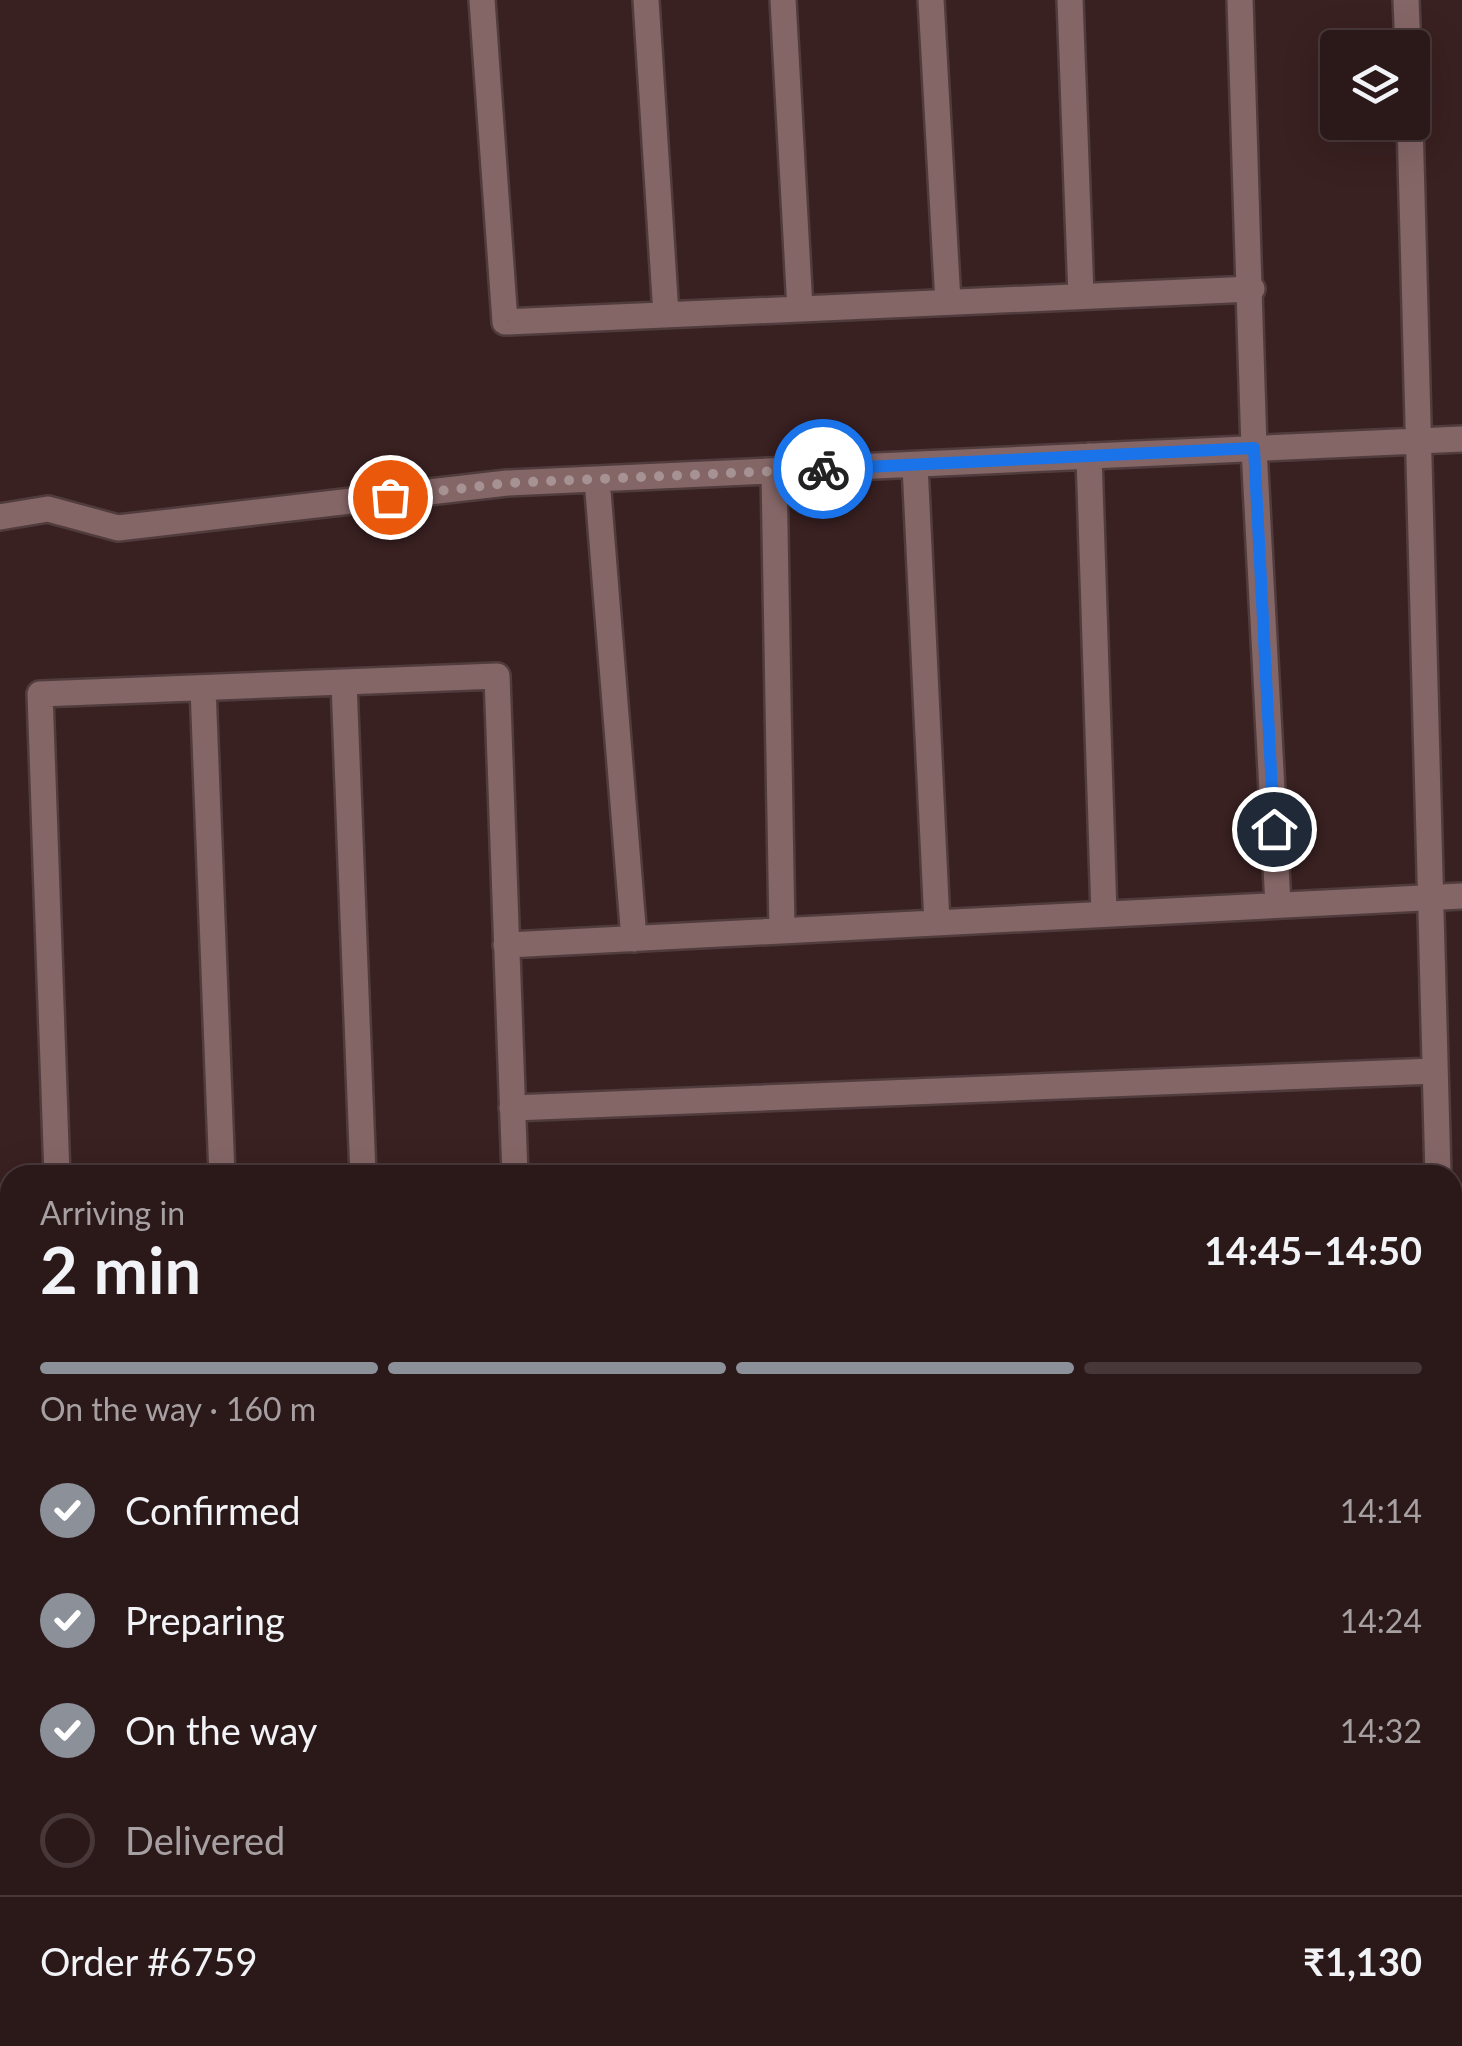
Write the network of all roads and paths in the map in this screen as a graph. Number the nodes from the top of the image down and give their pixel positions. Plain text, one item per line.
1 (482, 0) edge
2 (646, 0) edge
3 (783, 0) edge
4 (930, 0) edge
5 (1070, 0) edge
6 (1240, 0) edge
7 (1406, 0) edge
8 (1407, 30) edge
9 (1410, 140) edge
10 (1252, 288) junction
11 (1081, 296) junction
12 (948, 302) junction
13 (800, 309) junction
14 (666, 315) junction
15 (1462, 439) edge
16 (1418, 441) junction
17 (1254, 448) junction
18 (1089, 456) junction
19 (915, 464) junction
20 (774, 471) junction
21 (597, 479) junction
22 (0, 517) edge
23 (344, 682) junction
24 (203, 688) junction
25 (1462, 896) edge
26 (1278, 905) junction
27 (1104, 914) junction
28 (937, 923) junction
29 (782, 931) junction
30 (634, 939) junction
31 (506, 945) junction
32 (1435, 1071) junction
33 (512, 1108) junction
34 (58, 1165) edge
35 (222, 1165) edge
36 (363, 1165) edge
37 (515, 1165) edge
38 (1438, 1165) edge

1 - 14 street
2 - 14 street
3 - 13 street
4 - 12 street
5 - 11 street
6 - 10 street
7 - 8 street
9 - 16 street
10 - 11 street
10 - 17 street
11 - 12 street
12 - 13 street
13 - 14 street
15 - 16 street
16 - 17 street
16 - 32 street
17 - 18 street
17 - 26 street
18 - 19 street
18 - 27 street
19 - 20 street
19 - 28 street
20 - 21 street
20 - 29 street
21 - 22 street
21 - 30 street
23 - 24 street
23 - 31 street
23 - 36 street
24 - 34 street
24 - 35 street
25 - 26 street
26 - 27 street
27 - 28 street
28 - 29 street
29 - 30 street
30 - 31 street
31 - 33 street
32 - 33 street
32 - 38 street
33 - 37 street

